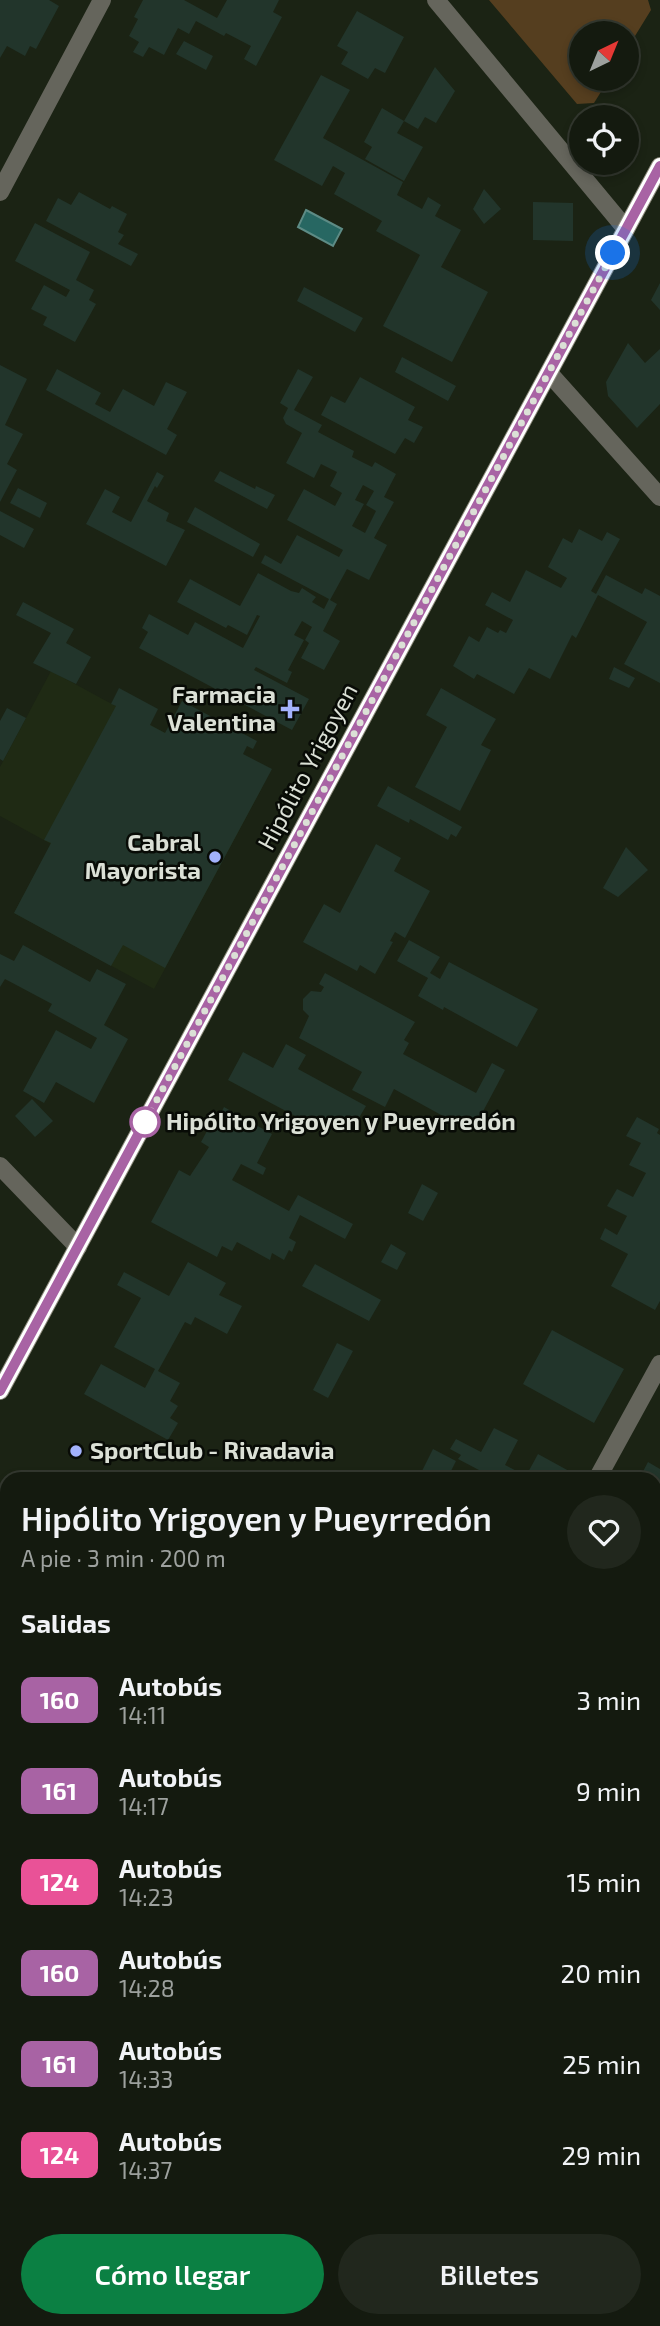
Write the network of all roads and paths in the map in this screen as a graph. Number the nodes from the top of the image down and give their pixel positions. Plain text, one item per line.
1 (102, 0) edge
2 (436, 0) edge
3 (660, 166) edge
4 (0, 192) edge
5 (626, 229) junction
6 (549, 373) junction
7 (660, 497) edge
8 (0, 1166) edge
9 (78, 1247) junction
10 (660, 1364) edge
11 (0, 1391) edge
12 (601, 1472) edge

1 - 4 street
2 - 5 street
3 - 5 main road, Hipólito Yrigoyen
5 - 6 main road, Hipólito Yrigoyen
6 - 7 street
6 - 9 main road, Hipólito Yrigoyen
8 - 9 street
9 - 11 main road, Hipólito Yrigoyen
10 - 12 street

